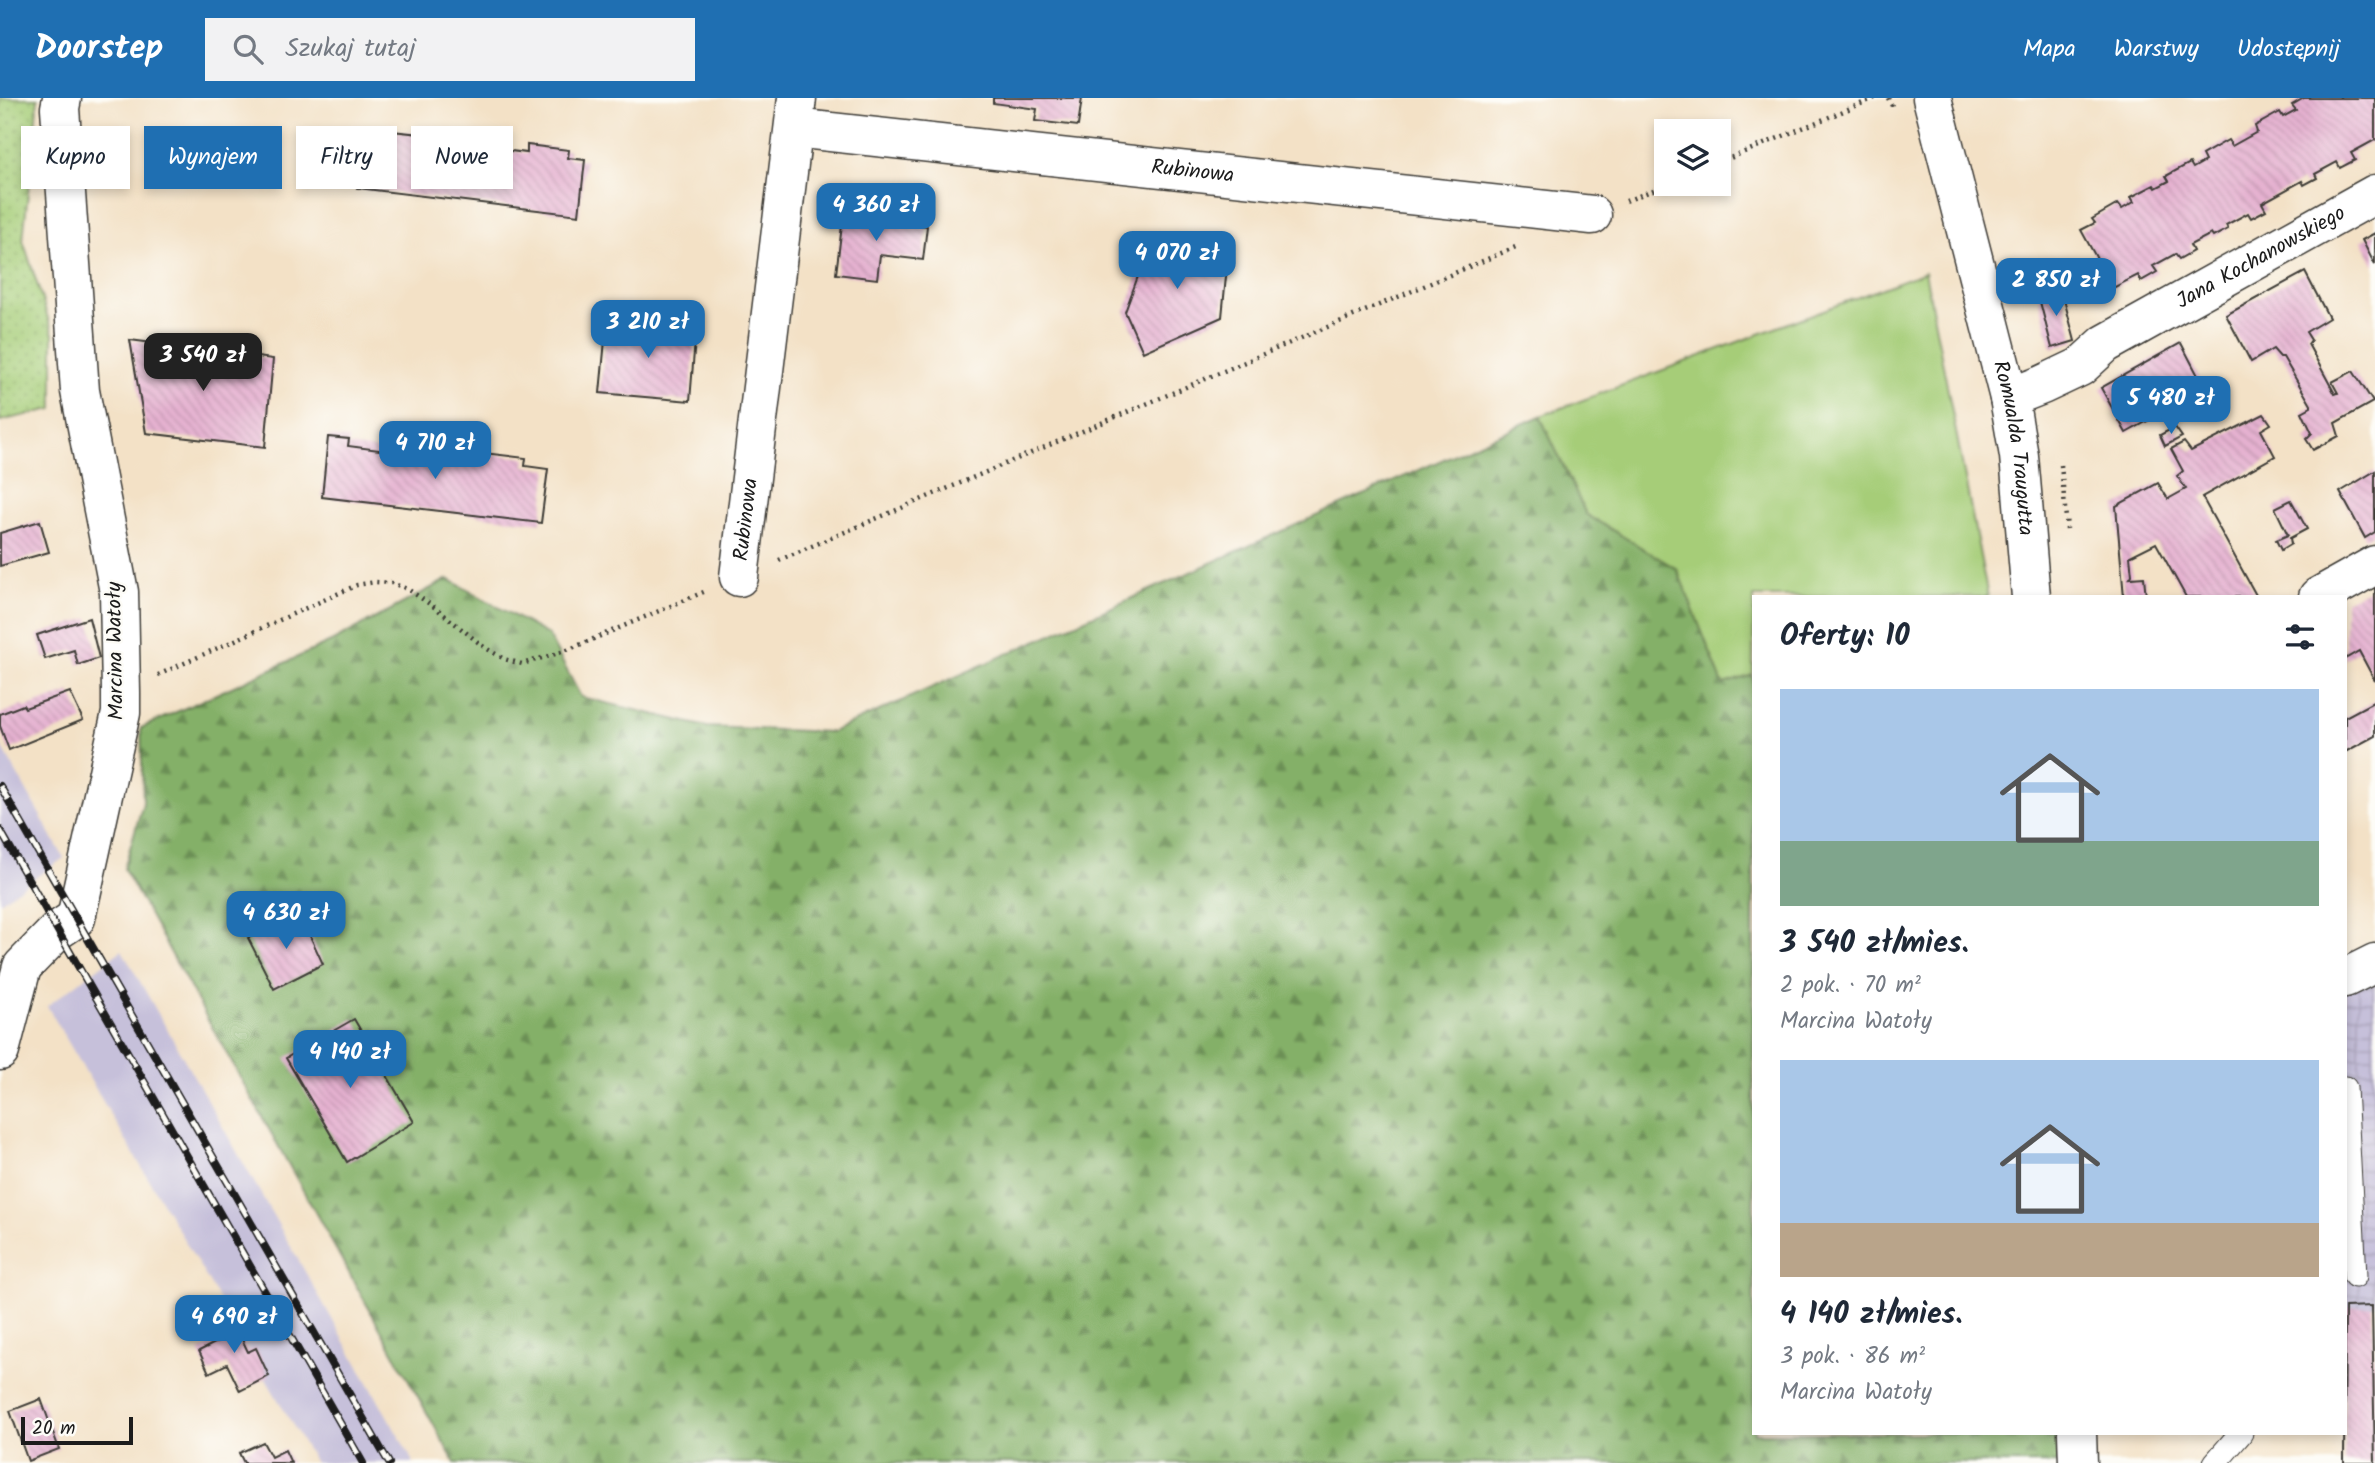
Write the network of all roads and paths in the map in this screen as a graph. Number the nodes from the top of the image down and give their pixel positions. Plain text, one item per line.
1 (62, 98) edge
2 (1875, 98) edge
3 (1932, 98) edge
4 (795, 113) edge
5 (1731, 158) edge
6 (1654, 190) edge
7 (2375, 194) edge
8 (1592, 215) joint
9 (1522, 244) dead end
10 (2009, 398) junction
11 (2375, 565) edge
12 (739, 577) junction
13 (2031, 595) edge
14 (2322, 595) edge
15 (121, 692) junction
16 (2375, 963) edge
17 (2347, 977) edge
18 (0, 1051) edge
19 (2347, 1126) edge
20 (2355, 1276) dead end
21 (2077, 1435) edge
22 (2239, 1435) edge
23 (2078, 1463) edge
24 (2215, 1463) edge

1 - 15 street, Marcina Watoły
2 - 5 path
3 - 10 street, Romualda Traugutta
4 - 8 street, Rubinowa
4 - 12 street, Rubinowa
6 - 8 path
7 - 10 street, Jana Kochanowskiego
9 - 12 path
10 - 13 street, Romualda Traugutta
11 - 14 street
12 - 15 path
15 - 18 street, Marcina Watoły
16 - 17 street
19 - 20 lane
21 - 23 street
22 - 24 lane

